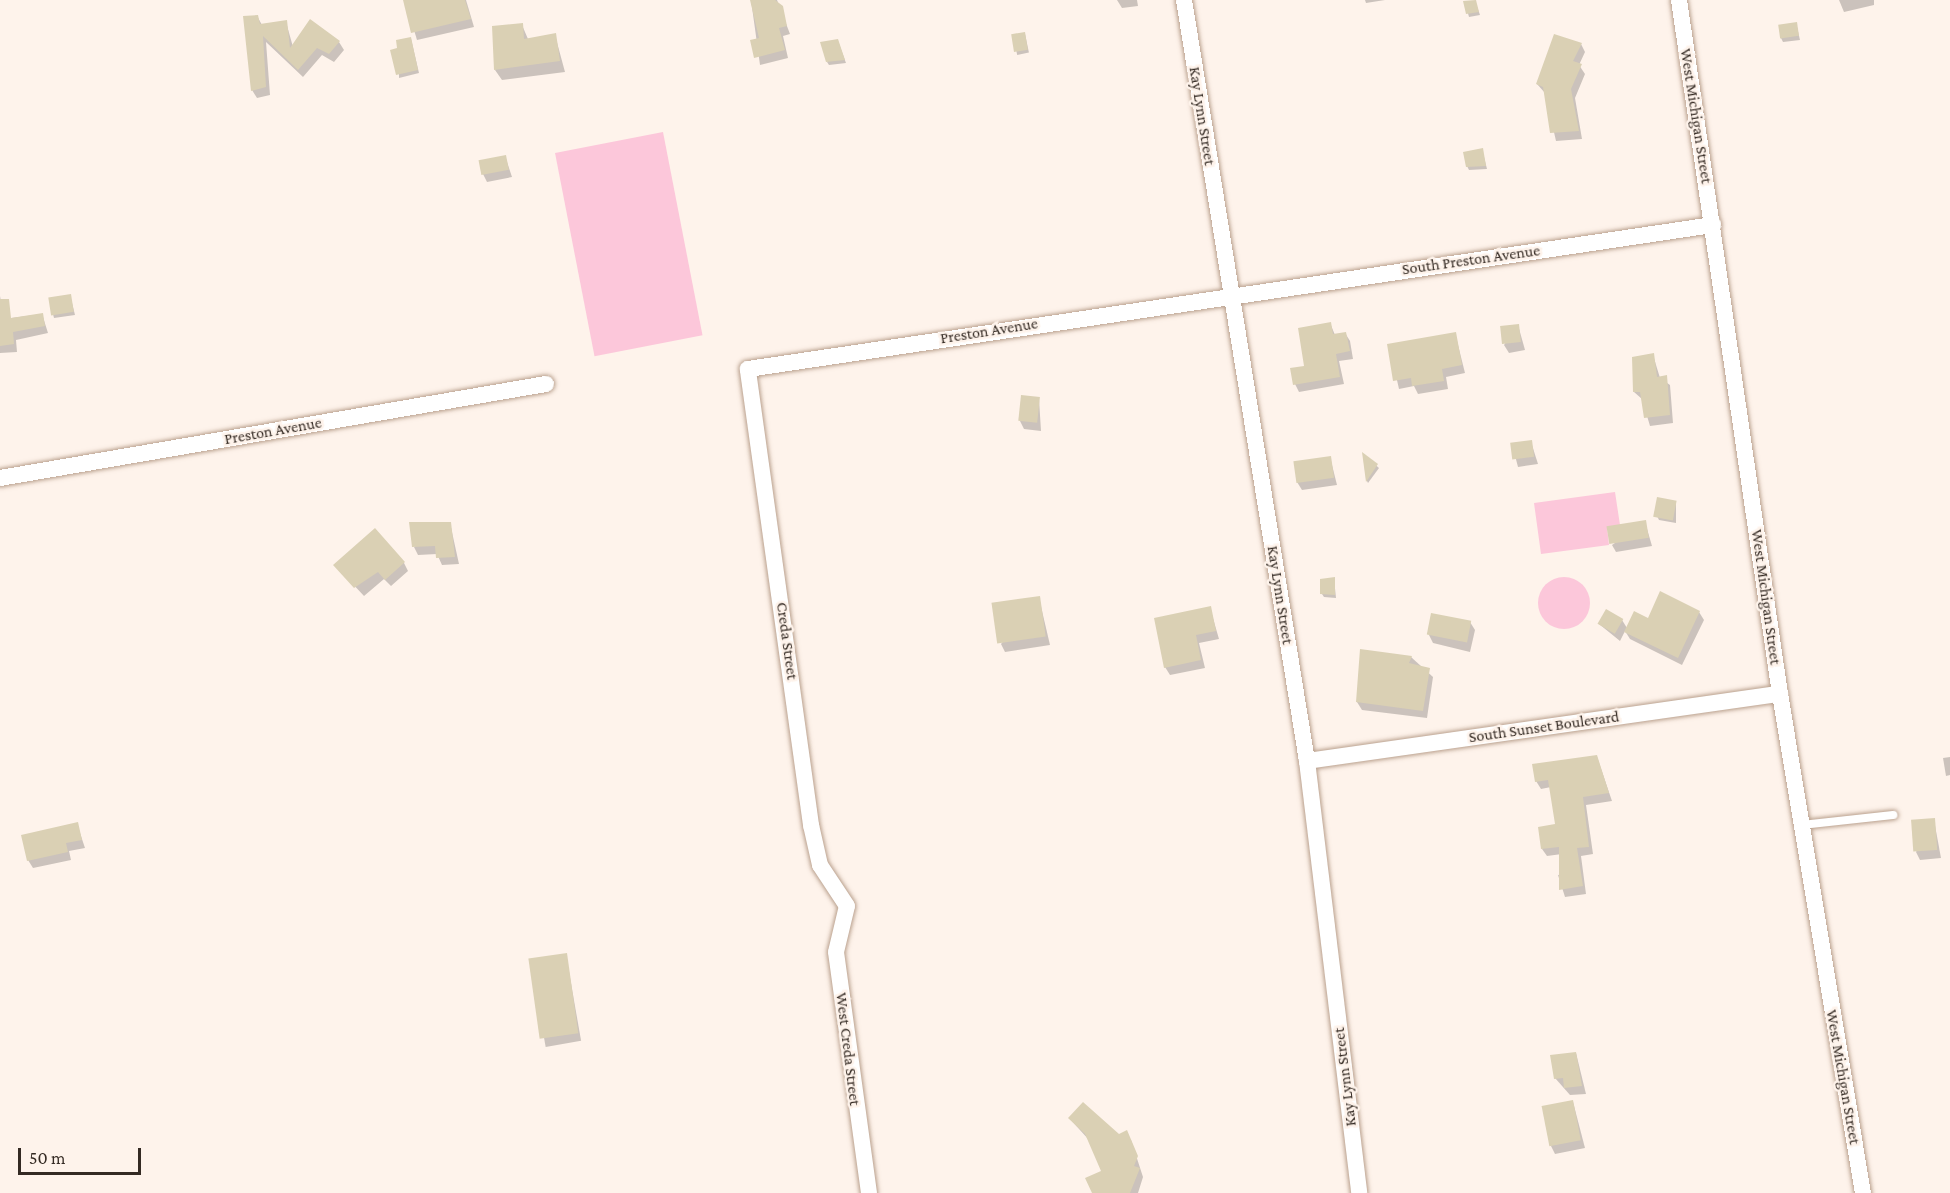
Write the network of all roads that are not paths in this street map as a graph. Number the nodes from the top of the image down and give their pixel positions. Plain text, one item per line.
1 (1184, 0) edge
2 (1678, 0) edge
3 (1713, 225) junction
4 (1230, 294) junction
5 (748, 369) joint
6 (546, 384) dead end
7 (0, 478) edge
8 (1780, 694) junction
9 (1307, 760) junction
10 (1893, 815) dead end
11 (1802, 825) junction
12 (847, 906) joint
13 (869, 1193) edge
14 (1359, 1193) edge
15 (1863, 1193) edge

1 - 4 street, Kay Lynn Street
2 - 3 street, West Michigan Street
3 - 4 street, South Preston Avenue
3 - 8 street, West Michigan Street
4 - 5 street, Preston Avenue
4 - 9 street, Kay Lynn Street
5 - 12 street, Creda Street
6 - 7 street, Preston Avenue
8 - 9 street, South Sunset Boulevard
8 - 11 street, West Michigan Street
9 - 14 street, Kay Lynn Street
10 - 11 lane
11 - 15 street, West Michigan Street
12 - 13 street, West Creda Street

